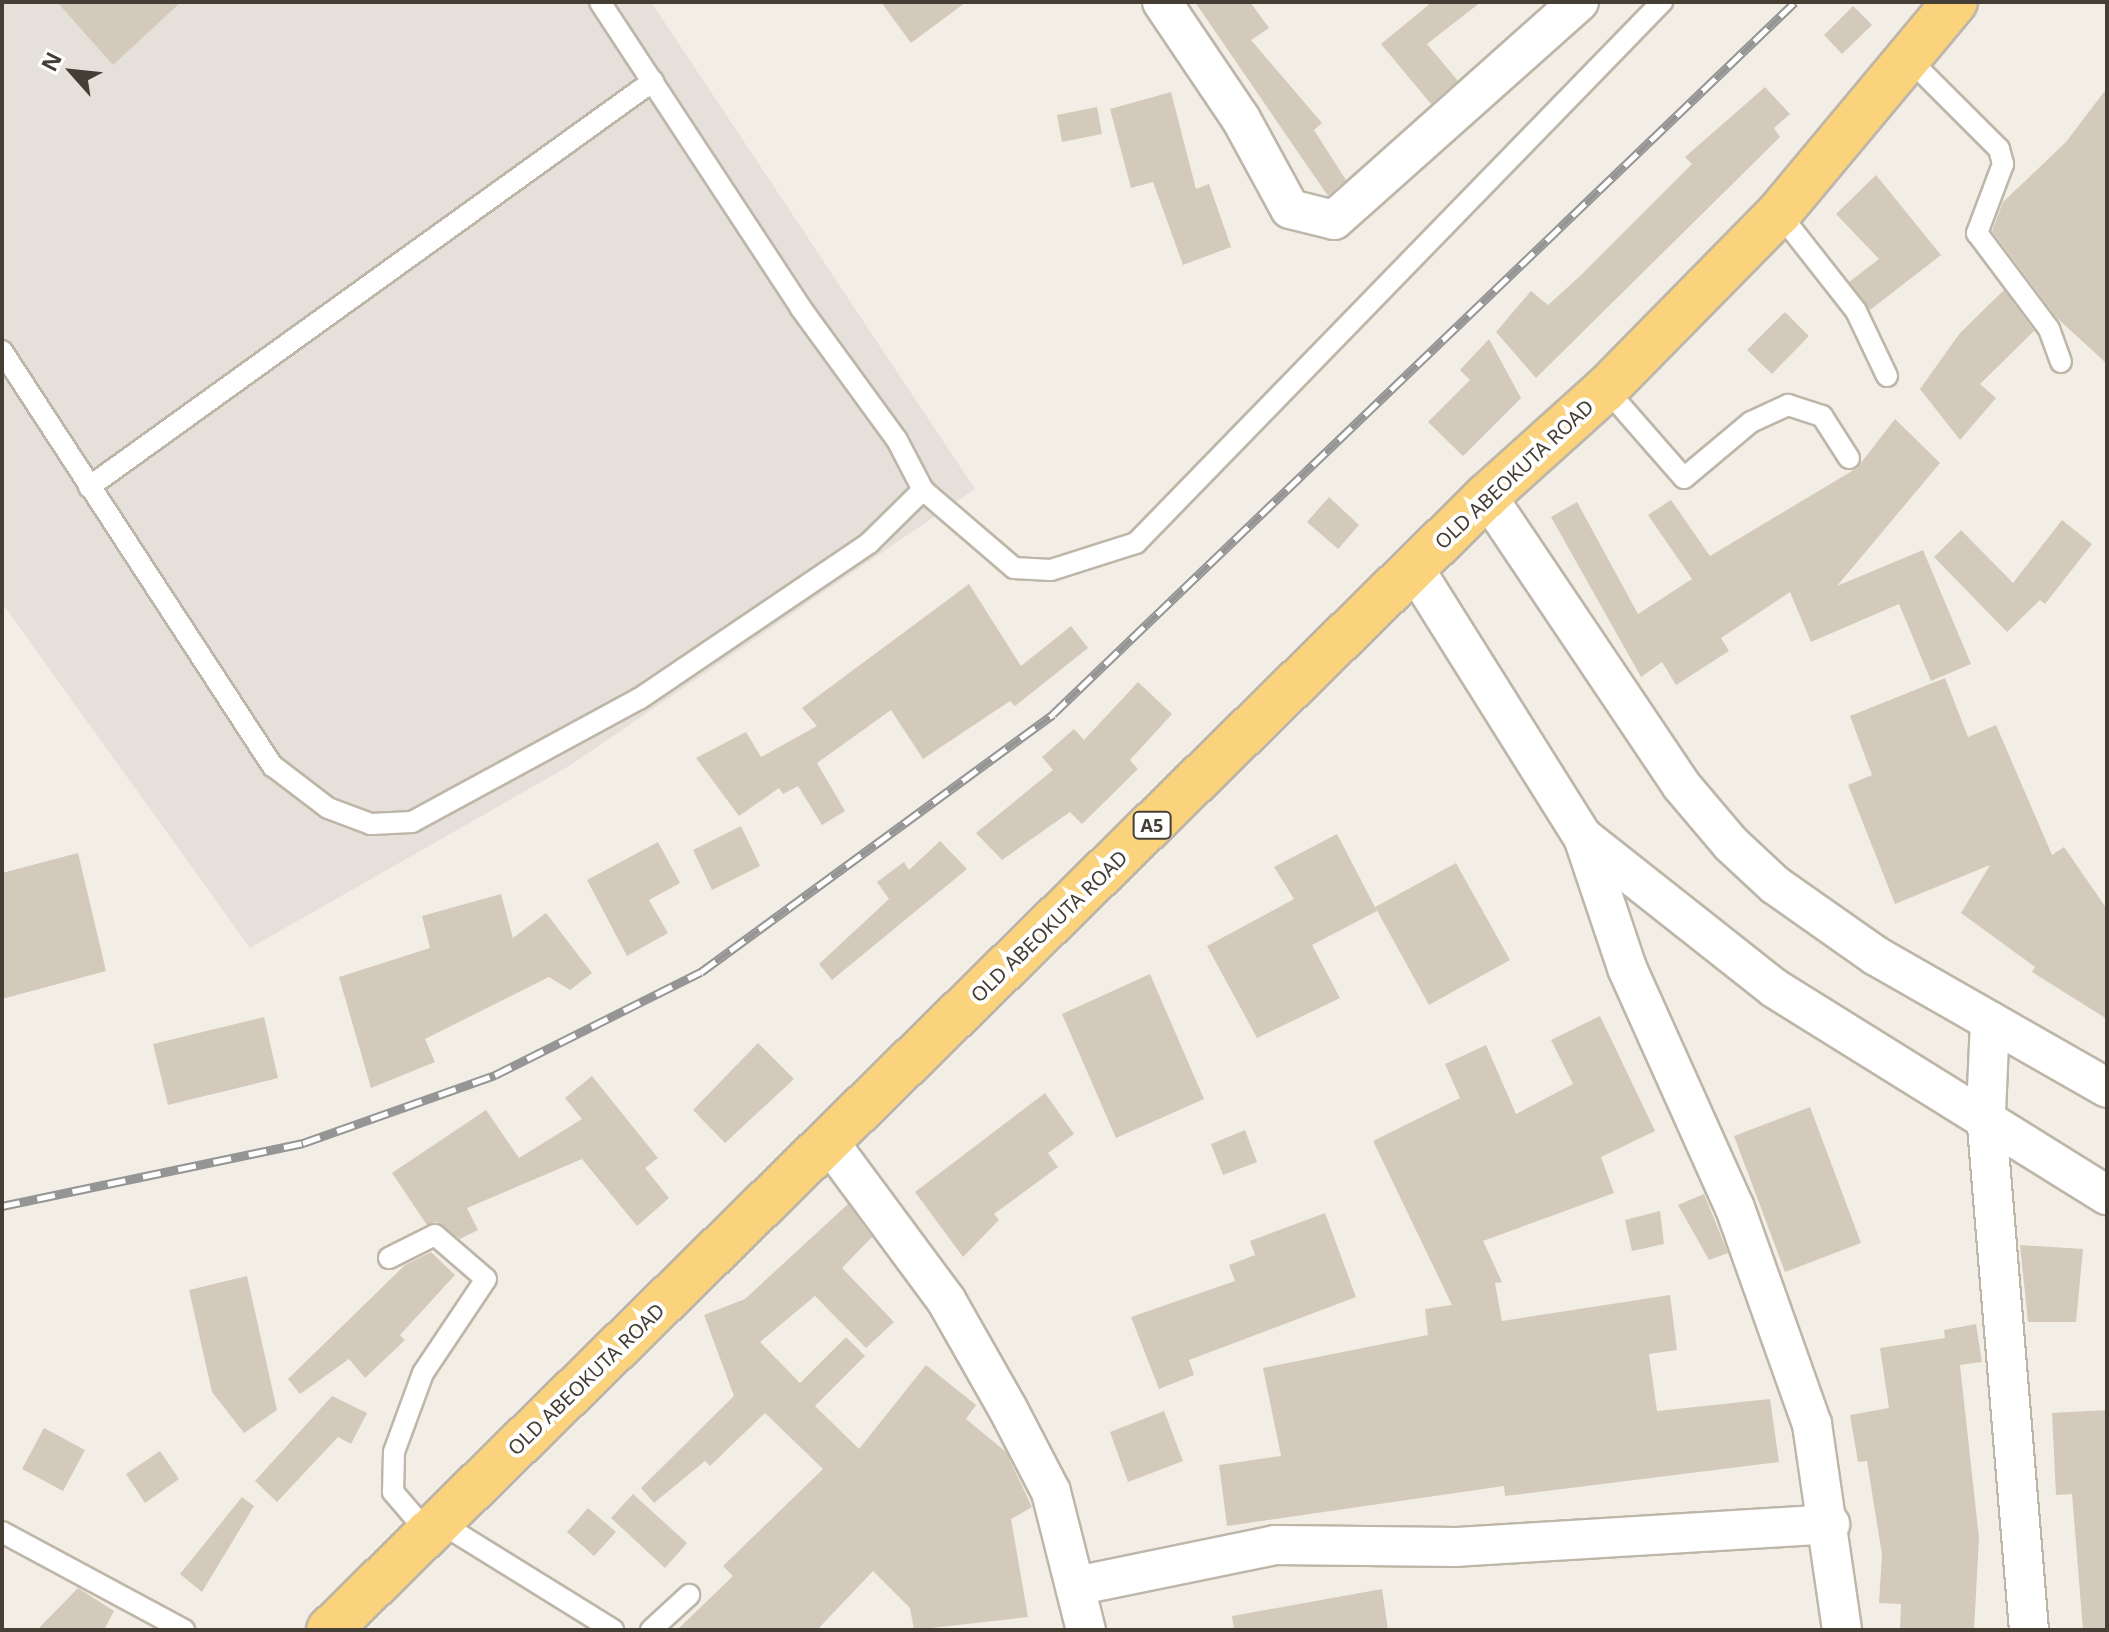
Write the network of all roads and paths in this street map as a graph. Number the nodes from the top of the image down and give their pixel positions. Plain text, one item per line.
1 (600, 2) edge
2 (1162, 2) edge
3 (1579, 2) edge
4 (1662, 2) edge
5 (1955, 2) edge
6 (1907, 57) junction
7 (653, 81) junction
8 (1779, 213) junction
9 (2, 351) edge
10 (2061, 362) dead end
11 (1887, 376) dead end
12 (1606, 389) junction
13 (1849, 458) dead end
14 (89, 487) junction
15 (923, 490) junction
16 (1487, 496) junction
17 (1414, 568) junction
18 (1583, 837) junction
19 (1990, 1021) junction
20 (2107, 1088) edge
21 (1986, 1114) junction
22 (829, 1142) junction
23 (2107, 1195) edge
24 (389, 1258) dead end
25 (1830, 1524) junction
26 (433, 1528) junction
27 (2, 1532) edge
28 (1076, 1586) junction
29 (689, 1595) dead end
30 (184, 1630) edge
31 (329, 1630) edge
32 (613, 1630) edge
33 (651, 1630) edge
34 (1086, 1630) edge
35 (1842, 1630) edge
36 (2029, 1630) edge

1 - 7 lane
2 - 3 street
4 - 15 lane
5 - 6 highway, OLD ABEOKUTA ROAD / A5
6 - 8 highway, OLD ABEOKUTA ROAD / A5
6 - 10 lane
7 - 14 lane
7 - 15 lane
8 - 11 lane
8 - 12 highway, OLD ABEOKUTA ROAD / A5
9 - 14 lane
12 - 13 lane
12 - 16 highway, OLD ABEOKUTA ROAD / A5
14 - 15 lane
16 - 17 highway, OLD ABEOKUTA ROAD / A5
16 - 19 street
17 - 18 street
17 - 22 highway, OLD ABEOKUTA ROAD / A5
18 - 21 street
18 - 25 street
19 - 20 street
19 - 21 street
21 - 23 street
21 - 36 street
22 - 26 highway, OLD ABEOKUTA ROAD / A5
22 - 28 street
24 - 26 lane
25 - 28 street
25 - 35 street
26 - 31 highway, OLD ABEOKUTA ROAD / A5
26 - 32 lane
27 - 30 lane
28 - 34 street
29 - 33 lane

